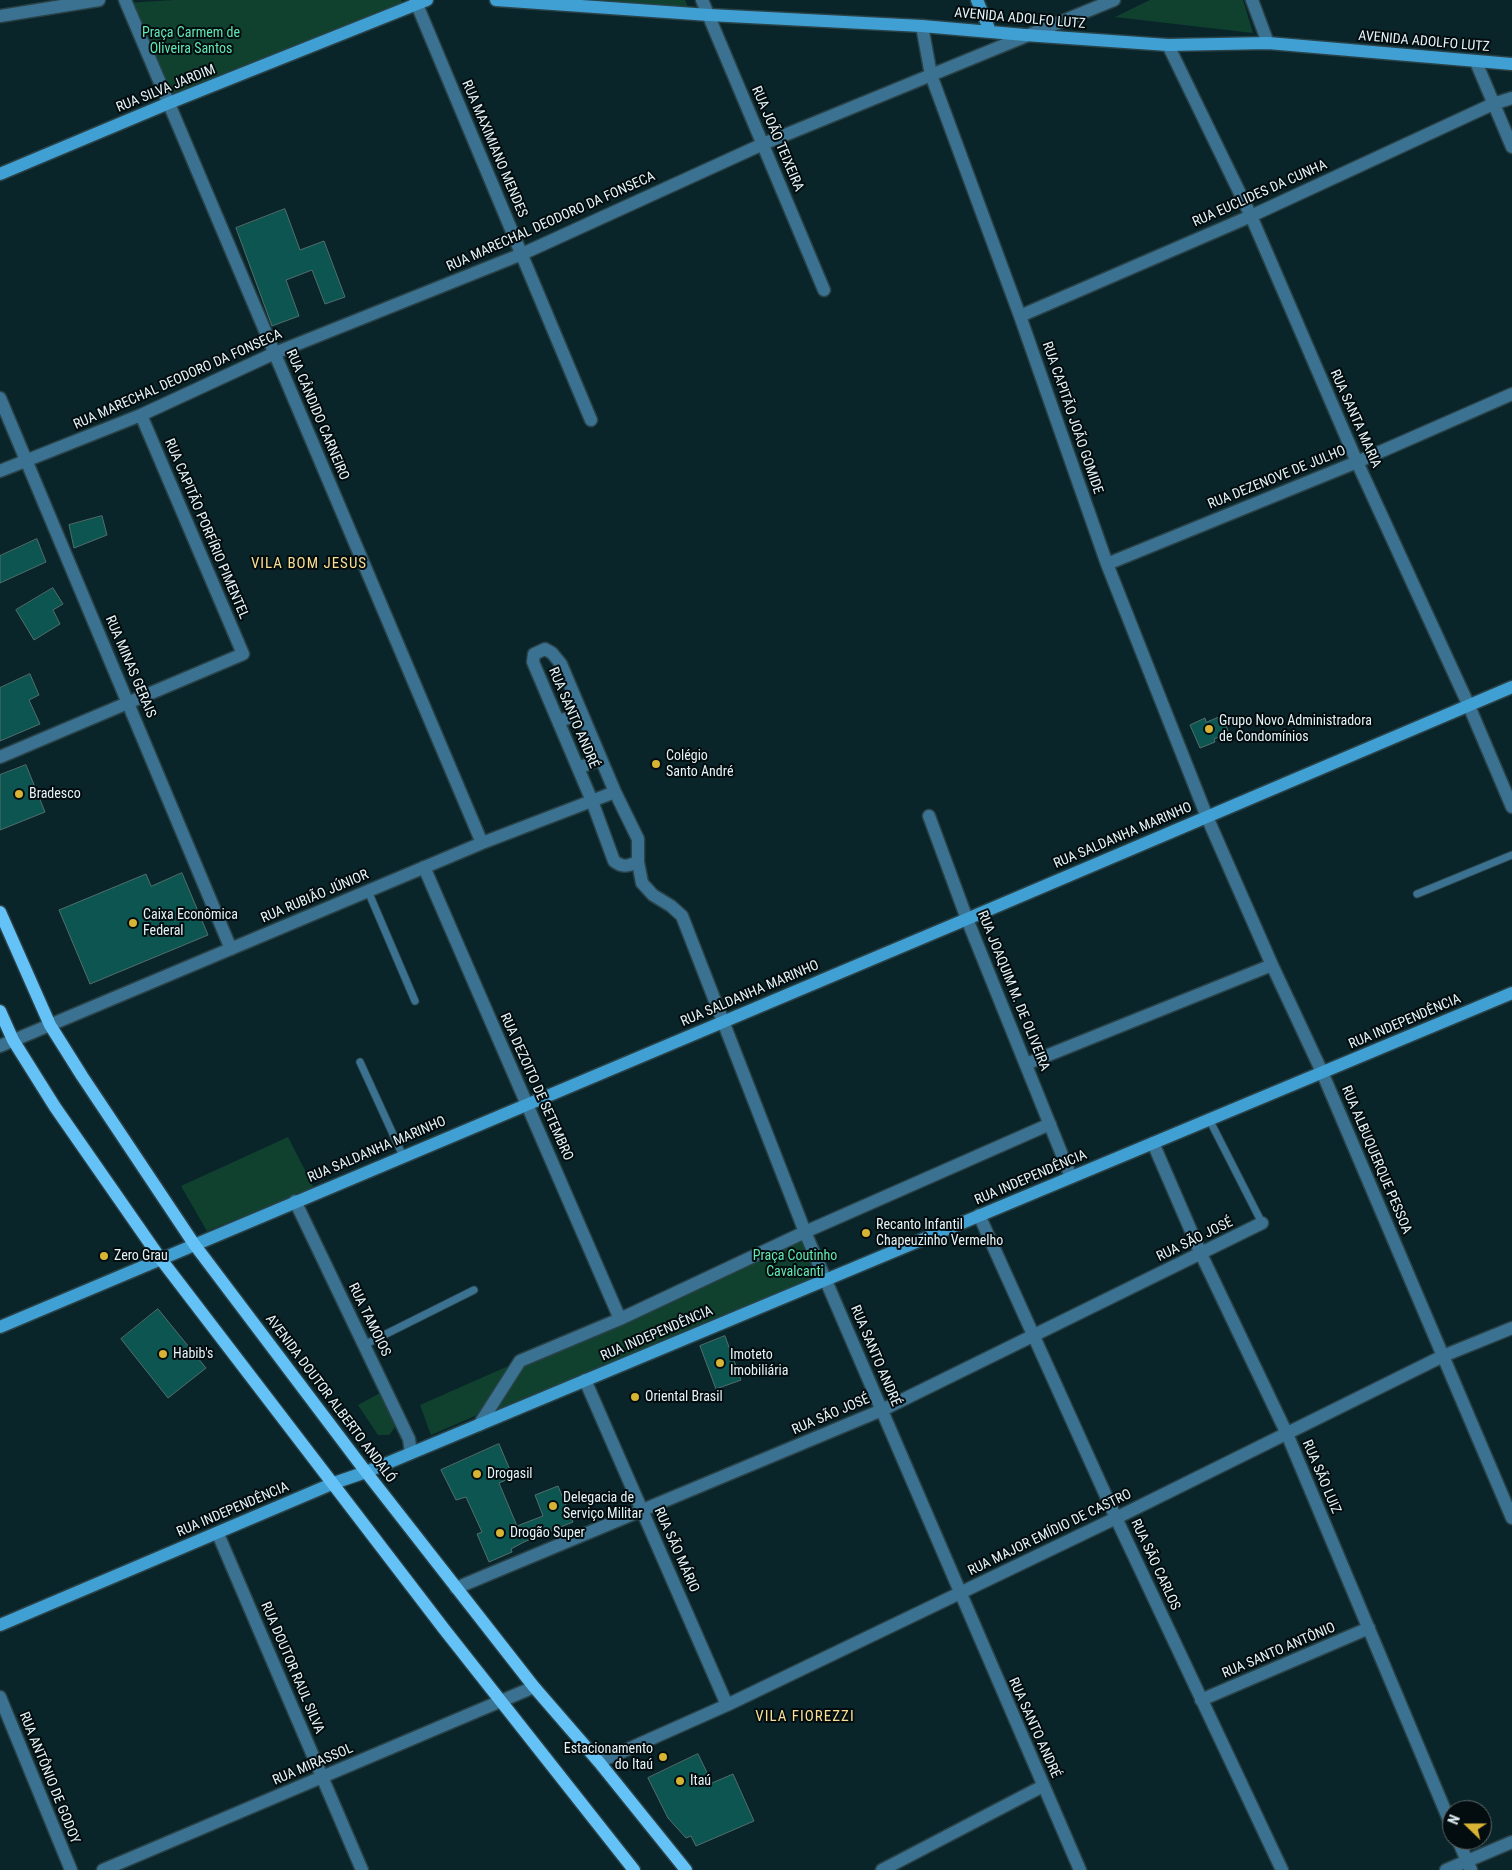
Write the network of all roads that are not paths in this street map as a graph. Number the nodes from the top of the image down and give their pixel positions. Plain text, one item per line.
1 (99, 0) edge
2 (125, 0) edge
3 (496, 0) edge
4 (702, 0) edge
5 (977, 0) edge
6 (1114, 0) edge
7 (1252, 0) edge
8 (419, 2) edge
9 (709, 15) junction
10 (0, 16) edge
11 (922, 26) junction
12 (990, 31) junction
13 (1025, 35) junction
14 (1268, 43) junction
15 (1168, 45) junction
16 (1476, 62) junction
17 (1512, 64) edge
18 (931, 75) junction
19 (1512, 98) edge
20 (169, 103) junction
21 (1493, 104) junction
22 (763, 144) junction
23 (1512, 147) edge
24 (0, 174) edge
25 (1251, 216) junction
26 (522, 254) junction
27 (824, 290) dead end
28 (1020, 316) junction
29 (275, 353) junction
30 (1512, 394) edge
31 (0, 398) edge
32 (140, 415) junction
33 (591, 420) dead end
34 (26, 461) junction
35 (1357, 462) junction
36 (0, 472) edge
37 (1107, 564) junction
38 (1512, 687) edge
39 (128, 703) junction
40 (1469, 706) junction
41 (582, 714) junction
42 (558, 721) junction
43 (0, 757) edge
44 (601, 759) junction
45 (578, 768) junction
46 (615, 792) junction
47 (592, 801) junction
48 (1512, 807) edge
49 (929, 816) dead end
50 (1207, 817) junction
51 (482, 843) junction
52 (1512, 855) edge
53 (638, 862) junction
54 (424, 868) junction
55 (368, 891) junction
56 (1417, 894) dead end
57 (0, 912) edge
58 (967, 919) junction
59 (231, 948) junction
60 (1272, 965) junction
61 (1512, 994) edge
62 (415, 1001) dead end
63 (0, 1011) edge
64 (723, 1022) junction
65 (50, 1025) junction
66 (13, 1040) junction
67 (0, 1046) edge
68 (360, 1062) dead end
69 (1026, 1064) junction
70 (1322, 1072) junction
71 (527, 1104) junction
72 (1209, 1120) junction
73 (1050, 1124) junction
74 (1153, 1143) junction
75 (404, 1156) junction
76 (1071, 1177) junction
77 (295, 1201) junction
78 (979, 1216) junction
79 (1262, 1223) joint
80 (805, 1232) junction
81 (194, 1244) junction
82 (1200, 1254) junction
83 (160, 1258) junction
84 (826, 1280) junction
85 (474, 1290) dead end
86 (620, 1319) junction
87 (0, 1327) edge
88 (1512, 1328) edge
89 (1034, 1335) junction
90 (364, 1345) junction
91 (1443, 1356) junction
92 (585, 1380) junction
93 (882, 1410) junction
94 (479, 1425) junction
95 (1287, 1434) junction
96 (411, 1453) junction
97 (366, 1472) junction
98 (334, 1483) junction
99 (642, 1510) junction
100 (1116, 1518) junction
101 (1512, 1518) edge
102 (218, 1534) junction
103 (456, 1588) junction
104 (959, 1593) junction
105 (0, 1625) edge
106 (1369, 1628) junction
107 (534, 1687) junction
108 (0, 1697) edge
109 (1201, 1700) junction
110 (501, 1702) junction
111 (727, 1705) junction
112 (599, 1762) junction
113 (322, 1777) junction
114 (1043, 1786) junction
115 (1442, 1803) edge
116 (1512, 1842) edge
117 (1462, 1850) edge
118 (1469, 1866) edge
119 (71, 1870) edge
120 (103, 1870) edge
121 (362, 1870) edge
122 (634, 1870) edge
123 (686, 1870) edge
124 (882, 1870) edge
125 (1080, 1870) edge
126 (1282, 1870) edge
127 (1446, 1870) edge

1 - 10 street
2 - 20 street, RUA CÂNDIDO CARNEIRO
3 - 9 street, AVENIDA ADOLFO LUTZ
4 - 9 street, RUA JOÃO TEIXEIRA
5 - 12 street
6 - 13 street, RUA MARECHAL DEODORO DA FONSECA
7 - 14 street
8 - 20 street, RUA SILVA JARDIM
8 - 26 street, RUA MAXIMIANO MENDES
9 - 11 street, AVENIDA ADOLFO LUTZ
9 - 22 street, RUA JOÃO TEIXEIRA
11 - 12 street, AVENIDA ADOLFO LUTZ
11 - 18 street, RUA CAPITÃO JOÃO GOMIDE
12 - 13 street, AVENIDA ADOLFO LUTZ
13 - 15 street, AVENIDA ADOLFO LUTZ
13 - 18 street, RUA MARECHAL DEODORO DA FONSECA
14 - 15 street, AVENIDA ADOLFO LUTZ
14 - 16 street, AVENIDA ADOLFO LUTZ
15 - 25 street, RUA SANTA MARIA
16 - 17 street, AVENIDA ADOLFO LUTZ
16 - 21 street
18 - 22 street, RUA MARECHAL DEODORO DA FONSECA
18 - 28 street, RUA CAPITÃO JOÃO GOMIDE
19 - 21 street, RUA EUCLIDES DA CUNHA
20 - 24 street, RUA SILVA JARDIM
20 - 29 street, RUA CÂNDIDO CARNEIRO
21 - 23 street
21 - 25 street, RUA EUCLIDES DA CUNHA
22 - 26 street, RUA MARECHAL DEODORO DA FONSECA
22 - 27 street, RUA JOÃO TEIXEIRA
25 - 28 street, RUA EUCLIDES DA CUNHA
25 - 35 street, RUA SANTA MARIA
26 - 29 street, RUA MARECHAL DEODORO DA FONSECA
26 - 33 street, RUA MAXIMIANO MENDES
28 - 37 street, RUA CAPITÃO JOÃO GOMIDE
29 - 32 street, RUA MARECHAL DEODORO DA FONSECA
29 - 51 street, RUA CÂNDIDO CARNEIRO
30 - 35 street, RUA DEZENOVE DE JULHO
31 - 34 street, RUA MINAS GERAIS
32 - 34 street, RUA MARECHAL DEODORO DA FONSECA
32 - 39 street, RUA CAPITÃO PORFÍRIO PIMENTEL
34 - 36 street, RUA MARECHAL DEODORO DA FONSECA
34 - 39 street, RUA MINAS GERAIS
35 - 37 street, RUA DEZENOVE DE JULHO
35 - 40 street, RUA SANTA MARIA
37 - 50 street, RUA CAPITÃO JOÃO GOMIDE
38 - 40 street, RUA SALDANHA MARINHO
39 - 43 street
39 - 59 street, RUA MINAS GERAIS
40 - 48 street, RUA SANTA MARIA
40 - 50 street, RUA SALDANHA MARINHO
41 - 42 street
41 - 42 street, RUA SANTO ANDRÉ
41 - 44 street, RUA SANTO ANDRÉ
42 - 45 street, RUA SANTO ANDRÉ
44 - 45 street
44 - 46 street, RUA SANTO ANDRÉ
45 - 47 street, RUA SANTO ANDRÉ
46 - 47 street, RUA RUBIÃO JÚNIOR
46 - 53 street, RUA SANTO ANDRÉ
47 - 51 street, RUA RUBIÃO JÚNIOR
47 - 53 street, RUA SANTO ANDRÉ
49 - 58 street, RUA JOAQUIM M. DE OLIVEIRA
50 - 58 street, RUA SALDANHA MARINHO
50 - 60 street, RUA ALBUQUERQUE PESSOA
51 - 54 street, RUA RUBIÃO JÚNIOR
52 - 56 lane
53 - 64 street, RUA SANTO ANDRÉ
54 - 55 street, RUA RUBIÃO JÚNIOR
54 - 71 street, RUA DEZOITO DE SETEMBRO
55 - 59 street, RUA RUBIÃO JÚNIOR
55 - 62 lane
57 - 65 main road, AVENIDA DOUTOR ALBERTO ANDALÓ
58 - 64 street, RUA SALDANHA MARINHO
58 - 69 street, RUA JOAQUIM M. DE OLIVEIRA
59 - 65 street, RUA RUBIÃO JÚNIOR
60 - 69 street
60 - 70 street, RUA ALBUQUERQUE PESSOA
61 - 70 street, RUA INDEPENDÊNCIA
63 - 66 main road
64 - 71 street, RUA SALDANHA MARINHO
64 - 80 street, RUA SANTO ANDRÉ
65 - 66 street, RUA RUBIÃO JÚNIOR
65 - 81 main road, AVENIDA DOUTOR ALBERTO ANDALÓ
66 - 67 street, RUA RUBIÃO JÚNIOR
66 - 83 main road
68 - 75 lane
69 - 73 street, RUA JOAQUIM M. DE OLIVEIRA
70 - 72 street, RUA INDEPENDÊNCIA
70 - 91 street, RUA ALBUQUERQUE PESSOA
71 - 75 street, RUA SALDANHA MARINHO
71 - 86 street, RUA DEZOITO DE SETEMBRO
72 - 74 street, RUA INDEPENDÊNCIA
72 - 79 lane
73 - 76 street, RUA JOAQUIM M. DE OLIVEIRA
73 - 80 street, RUA INDEPENDÊNCIA
74 - 76 street, RUA INDEPENDÊNCIA
74 - 82 street, RUA SÃO LUIZ
75 - 77 street, RUA SALDANHA MARINHO
76 - 78 street, RUA INDEPENDÊNCIA
77 - 81 street, RUA SALDANHA MARINHO
77 - 90 street, RUA TAMOIOS
78 - 84 street, RUA INDEPENDÊNCIA
78 - 89 street, RUA SÃO CARLOS
79 - 82 street, RUA SÃO JOSÉ
80 - 84 street, RUA SANTO ANDRÉ
80 - 86 street, RUA INDEPENDÊNCIA
81 - 83 street, RUA SALDANHA MARINHO
81 - 97 main road, AVENIDA DOUTOR ALBERTO ANDALÓ
82 - 89 street, RUA SÃO JOSÉ
82 - 95 street, RUA SÃO LUIZ
83 - 87 street, RUA SALDANHA MARINHO
83 - 98 main road
84 - 92 street, RUA INDEPENDÊNCIA
84 - 93 street, RUA SANTO ANDRÉ
85 - 90 lane
86 - 94 street, RUA INDEPENDÊNCIA
88 - 91 street, RUA MAJOR EMÍDIO DE CASTRO
89 - 93 street, RUA SÃO JOSÉ
89 - 100 street, RUA SÃO CARLOS
90 - 96 street, RUA TAMOIOS
91 - 95 street, RUA MAJOR EMÍDIO DE CASTRO
91 - 101 street, RUA ALBUQUERQUE PESSOA
92 - 94 street, RUA INDEPENDÊNCIA
92 - 99 street, RUA SÃO MÁRIO
93 - 99 street, RUA SÃO JOSÉ
93 - 104 street, RUA SANTO ANDRÉ
94 - 96 street, RUA INDEPENDÊNCIA
95 - 100 street, RUA MAJOR EMÍDIO DE CASTRO
95 - 106 street, RUA SÃO LUIZ
96 - 97 street, RUA INDEPENDÊNCIA
97 - 98 street, RUA INDEPENDÊNCIA
97 - 103 main road, AVENIDA DOUTOR ALBERTO ANDALÓ
98 - 102 street, RUA INDEPENDÊNCIA
98 - 110 main road
99 - 103 street, RUA SÃO JOSÉ
99 - 111 street, RUA SÃO MÁRIO
100 - 104 street, RUA MAJOR EMÍDIO DE CASTRO
100 - 109 street, RUA SÃO CARLOS
102 - 105 street, RUA INDEPENDÊNCIA
102 - 113 street, RUA DOUTOR RAUL SILVA
103 - 107 main road, AVENIDA DOUTOR ALBERTO ANDALÓ
104 - 111 street, RUA MAJOR EMÍDIO DE CASTRO
104 - 114 street, RUA SANTO ANDRÉ
106 - 109 street, RUA SANTO ANTÔNIO
106 - 115 street, RUA SÃO LUIZ
107 - 110 street, RUA MIRASSOL
107 - 112 main road, AVENIDA DOUTOR ALBERTO ANDALÓ
108 - 119 street, RUA ANTÔNIO DE GODOY
109 - 126 street, RUA SÃO CARLOS
110 - 113 street, RUA MIRASSOL
110 - 122 main road
111 - 112 street, RUA MAJOR EMÍDIO DE CASTRO
112 - 123 main road, AVENIDA DOUTOR ALBERTO ANDALÓ
113 - 120 street, RUA MIRASSOL
113 - 121 street, RUA DOUTOR RAUL SILVA
114 - 124 street
114 - 125 street, RUA SANTO ANDRÉ
116 - 118 street
117 - 118 street
118 - 127 street

